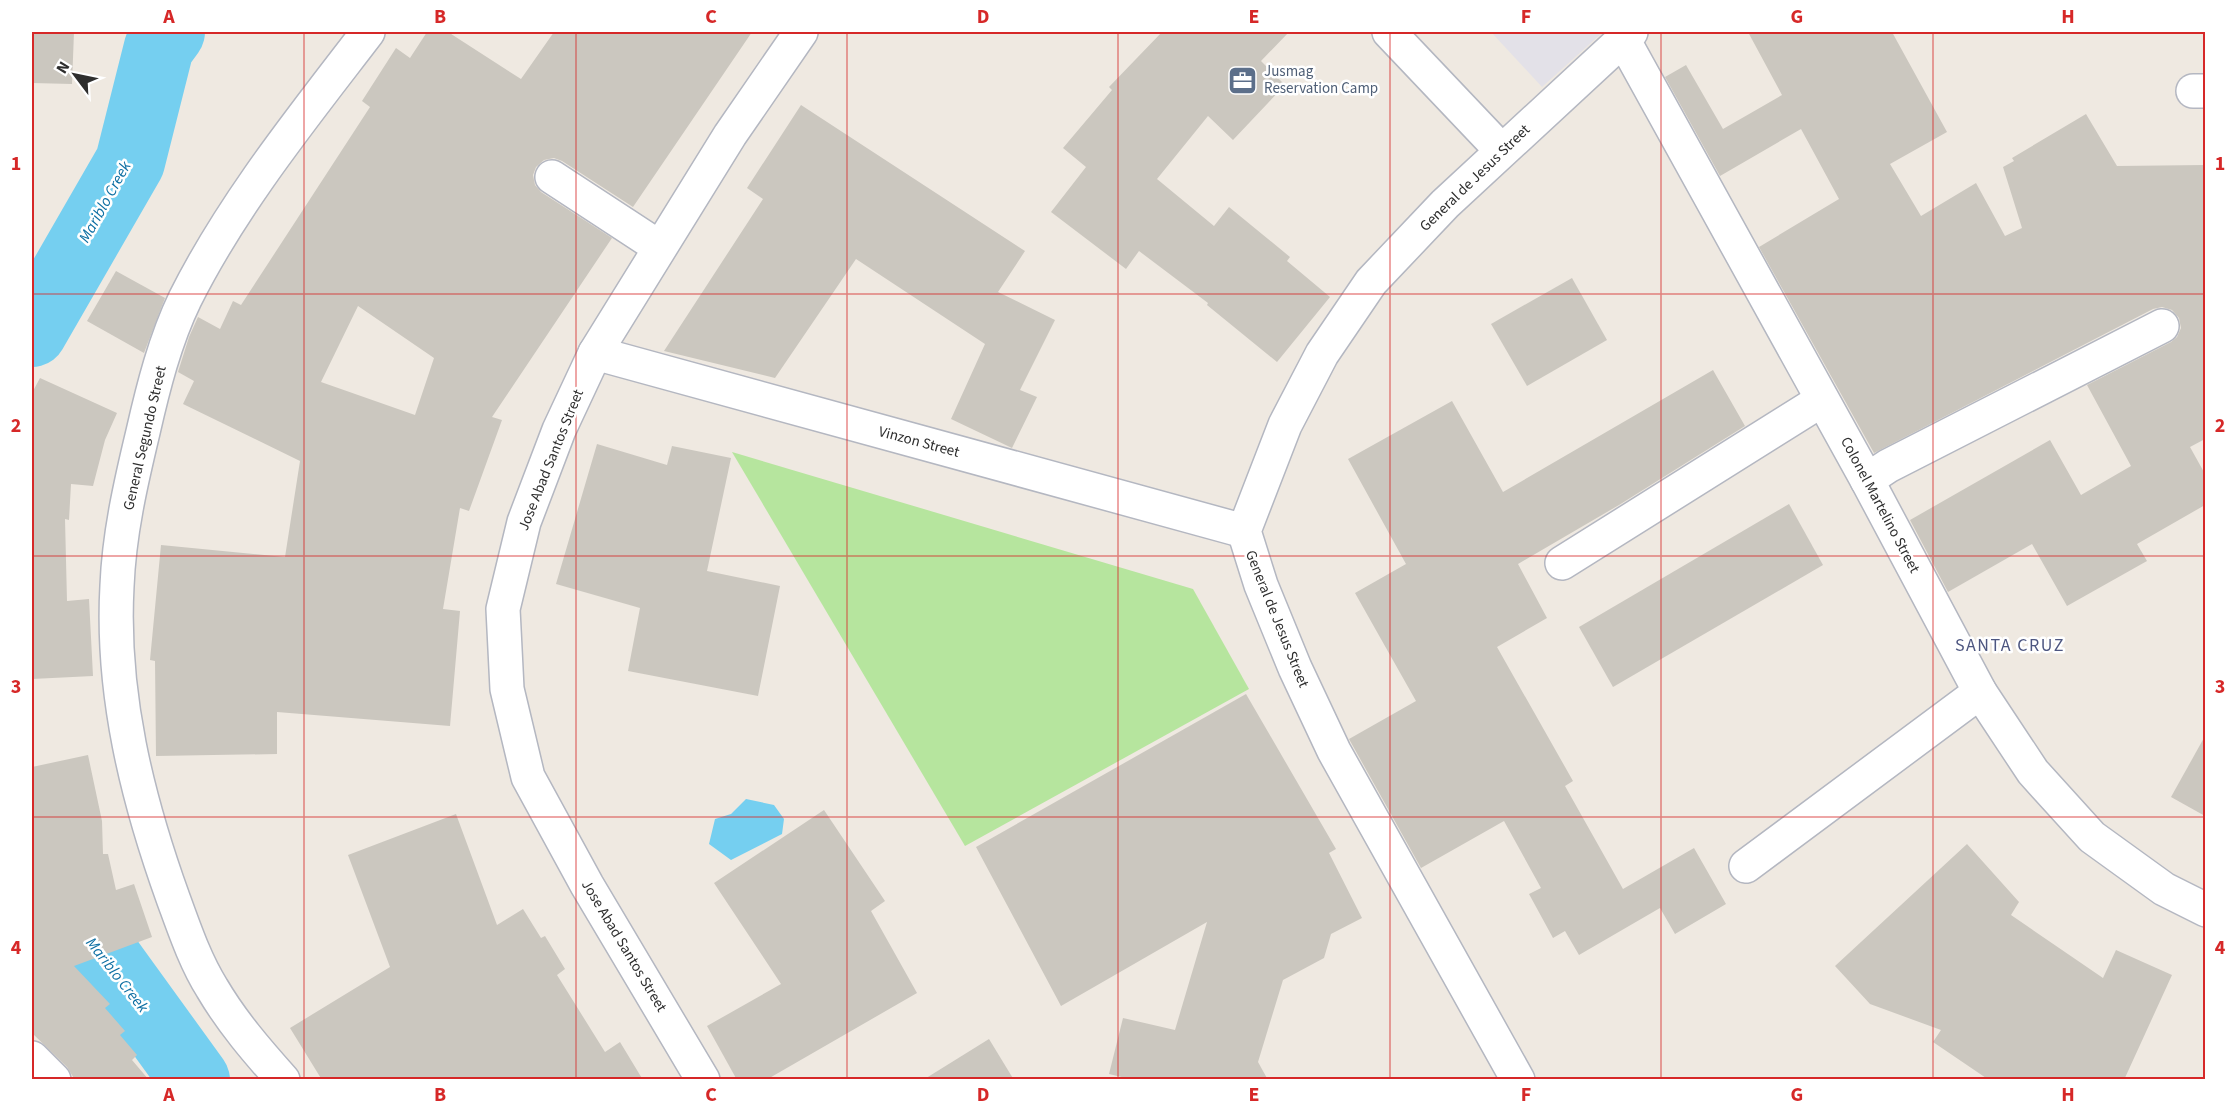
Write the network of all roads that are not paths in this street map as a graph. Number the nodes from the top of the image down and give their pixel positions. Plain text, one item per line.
1 (368, 32) edge
2 (801, 32) edge
3 (1389, 32) edge
4 (1627, 35) edge
5 (1501, 150) junction
6 (552, 177) dead end
7 (658, 247) junction
8 (2162, 326) dead end
9 (595, 353) junction
10 (1822, 400) junction
11 (1867, 480) junction
12 (1244, 531) junction
13 (1562, 563) dead end
14 (1980, 692) junction
15 (1746, 866) dead end
16 (2205, 910) edge
17 (32, 1058) edge
18 (54, 1080) edge
19 (283, 1080) edge
20 (703, 1080) edge
21 (1518, 1080) edge

1 - 19 street, General Segundo Street
2 - 7 street, Jose Abad Santos Street
3 - 5 street
4 - 5 street, General de Jesus Street
4 - 10 street, Colonel Martelino Street
5 - 12 street, General de Jesus Street
6 - 7 street
7 - 9 street, Jose Abad Santos Street
8 - 11 street
9 - 12 street, Vinzon Street
9 - 20 street, Jose Abad Santos Street
10 - 11 street, Colonel Martelino Street
10 - 13 street
11 - 14 street, Colonel Martelino Street
12 - 21 street, General de Jesus Street
14 - 15 street
14 - 16 street, Colonel Martelino Street
17 - 18 street

